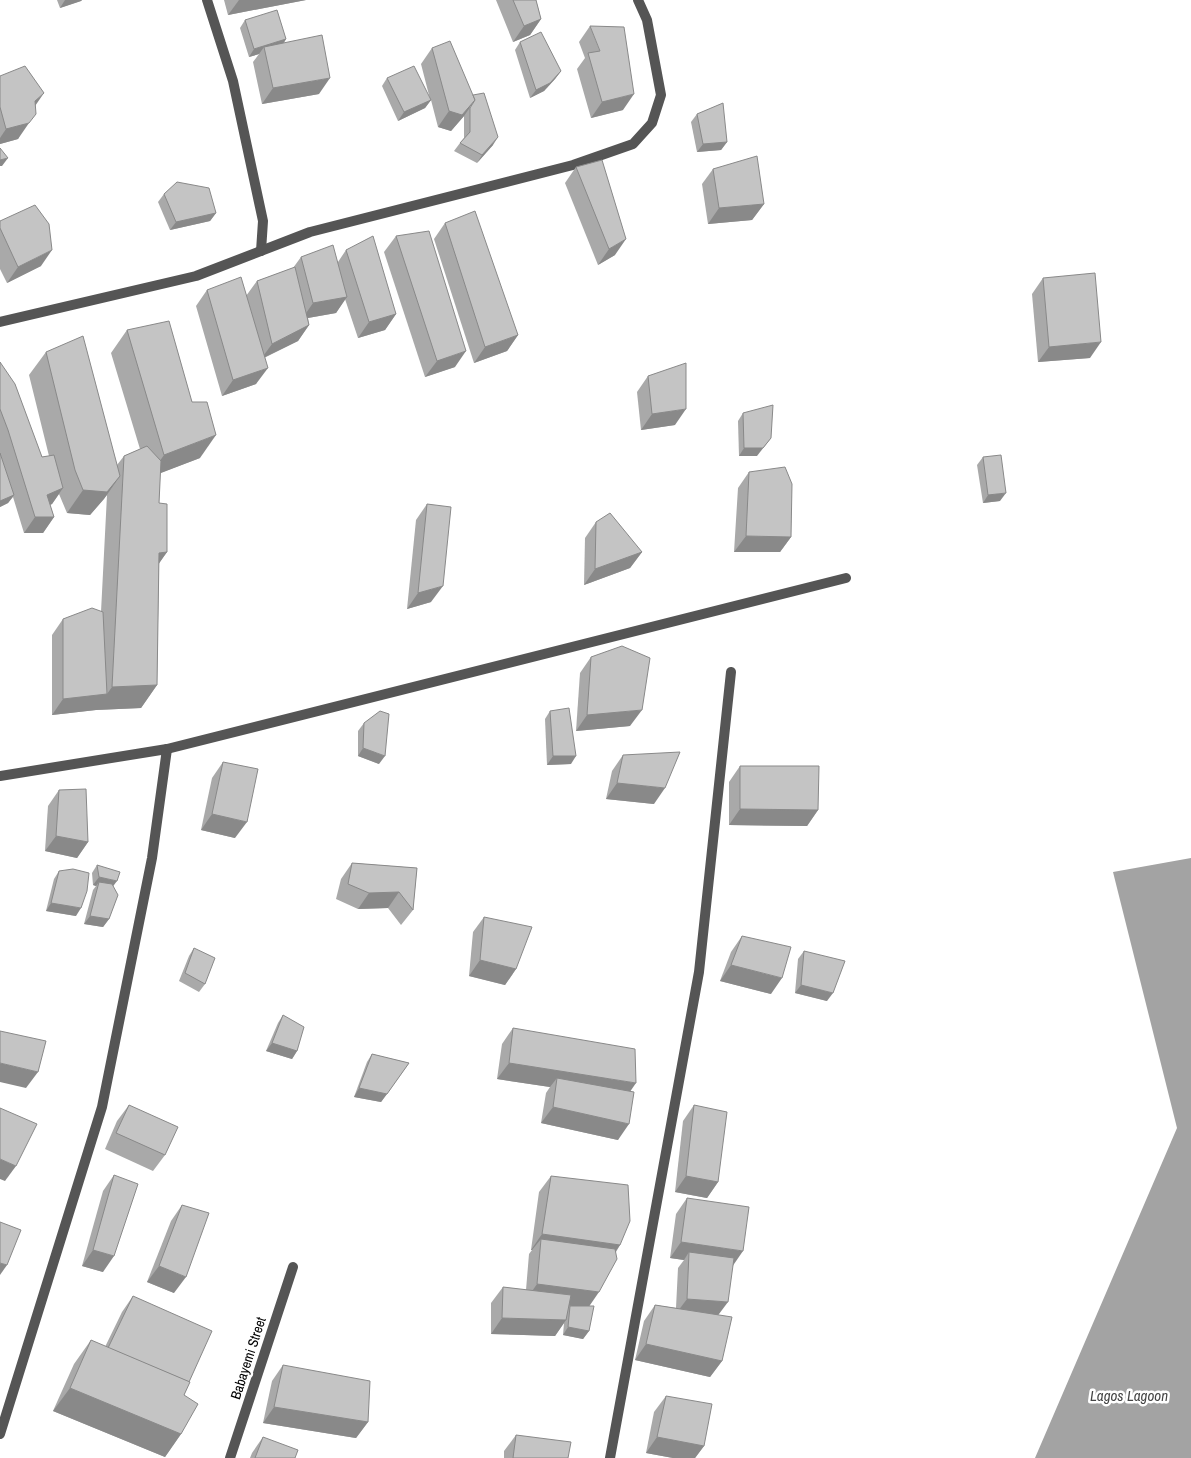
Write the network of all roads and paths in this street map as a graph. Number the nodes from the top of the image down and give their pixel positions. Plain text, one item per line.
1 (207, 0) edge
2 (638, 0) edge
3 (261, 251) junction
4 (0, 322) edge
5 (846, 578) dead end
6 (731, 672) dead end
7 (167, 749) junction
8 (0, 776) edge
9 (293, 1267) dead end
10 (0, 1434) edge
11 (230, 1458) edge
12 (610, 1458) edge

1 - 3 street
2 - 3 street
3 - 4 street
5 - 7 street
6 - 12 street
7 - 8 street
7 - 10 street
9 - 11 street, Babayemi Street

